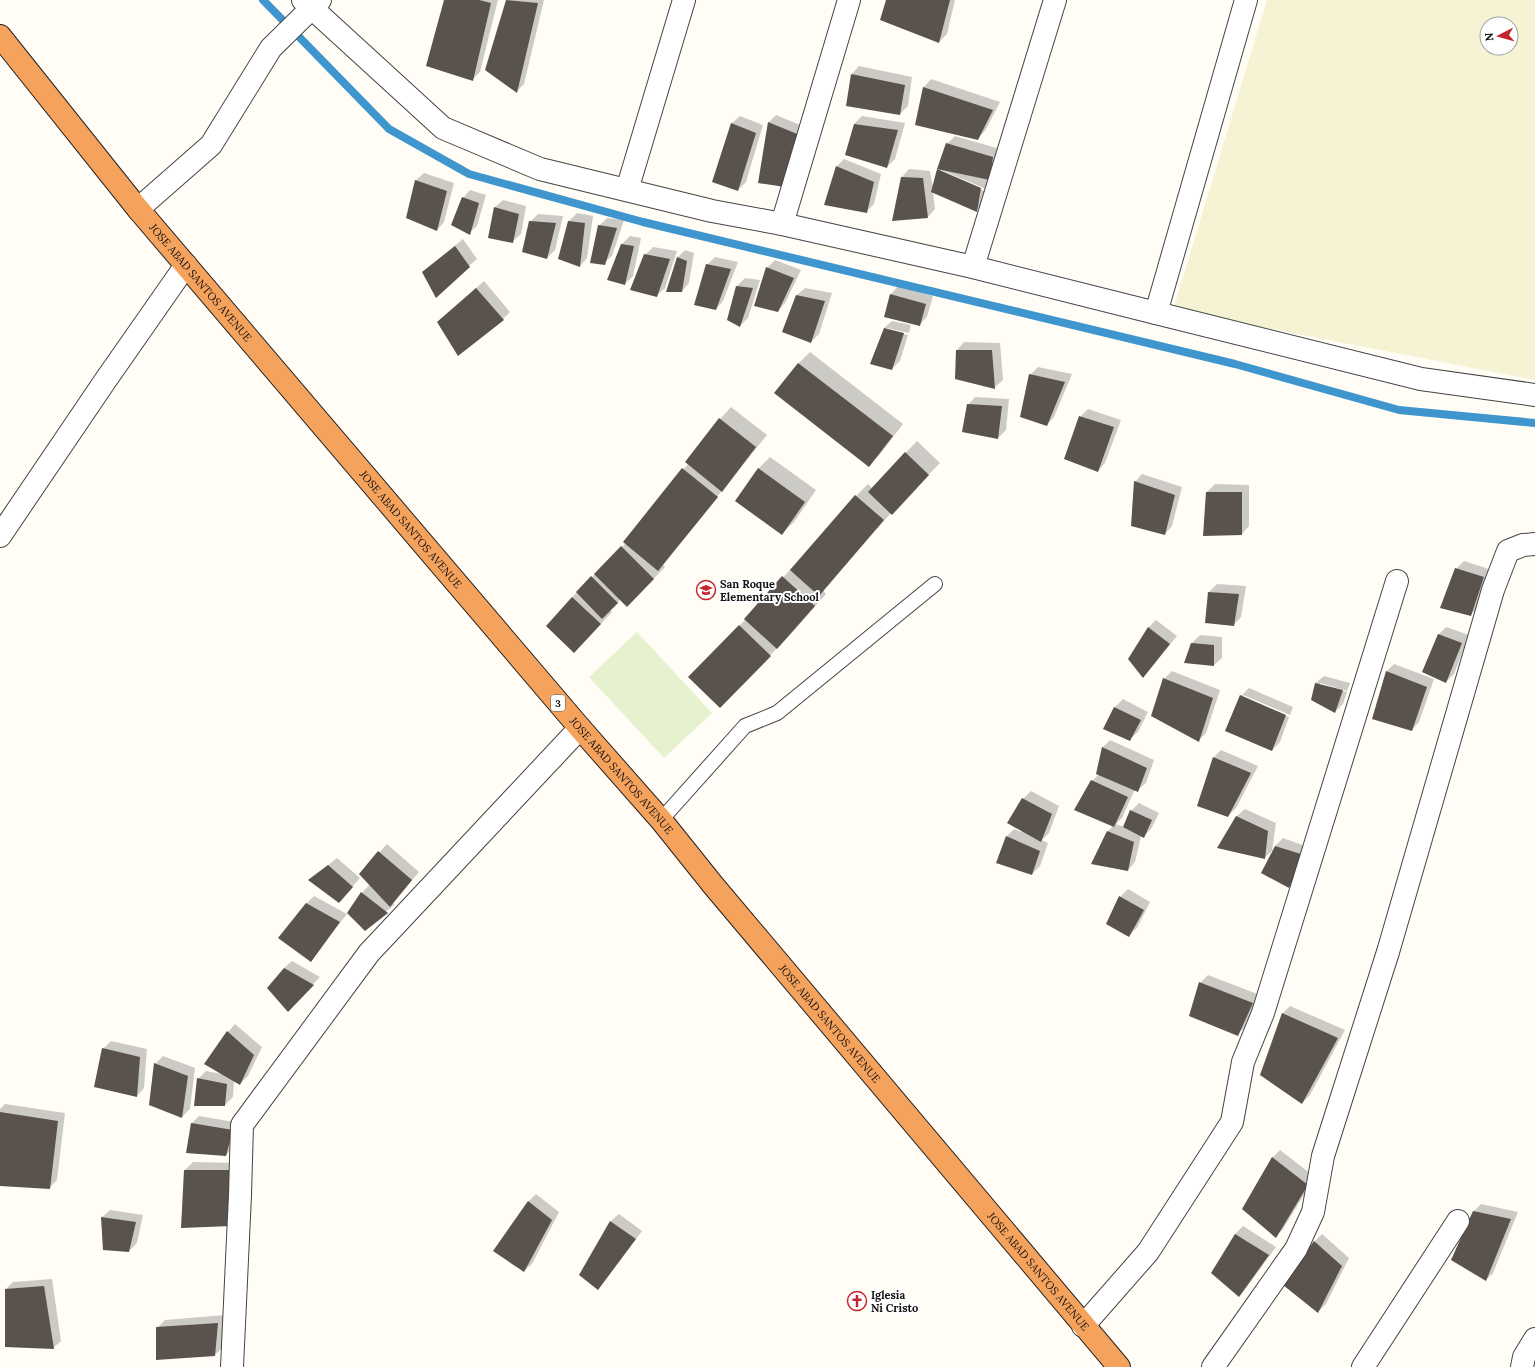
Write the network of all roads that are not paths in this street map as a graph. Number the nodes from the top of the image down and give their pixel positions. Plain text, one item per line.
1 (684, 0) edge
2 (849, 0) edge
3 (1054, 0) edge
4 (1246, 0) edge
5 (310, 6) edge
6 (0, 36) edge
7 (627, 190) junction
8 (138, 209) junction
9 (782, 224) junction
10 (186, 266) junction
11 (973, 267) junction
12 (1156, 313) junction
13 (1535, 395) edge
14 (0, 536) edge
15 (1535, 544) edge
16 (1397, 581) dead end
17 (935, 584) dead end
18 (580, 728) junction
19 (661, 820) junction
20 (1458, 1221) dead end
21 (1083, 1326) junction
22 (1535, 1339) edge
23 (232, 1367) edge
24 (1119, 1367) edge
25 (1213, 1367) edge
26 (1363, 1367) edge
27 (1522, 1367) edge

1 - 7 street
2 - 9 street
3 - 11 street
4 - 12 street
5 - 7 street
5 - 8 street
6 - 8 highway, JOSE ABAD SANTOS AVENUE / 3
7 - 9 street
8 - 10 highway, JOSE ABAD SANTOS AVENUE / 3
9 - 11 street
10 - 14 street
10 - 18 highway, JOSE ABAD SANTOS AVENUE / 3
11 - 12 street
12 - 13 street
15 - 25 street
16 - 21 street
17 - 19 lane
18 - 19 highway, JOSE ABAD SANTOS AVENUE / 3
18 - 23 street
19 - 21 highway, JOSE ABAD SANTOS AVENUE / 3
20 - 26 street
21 - 24 highway, JOSE ABAD SANTOS AVENUE / 3
22 - 27 street

